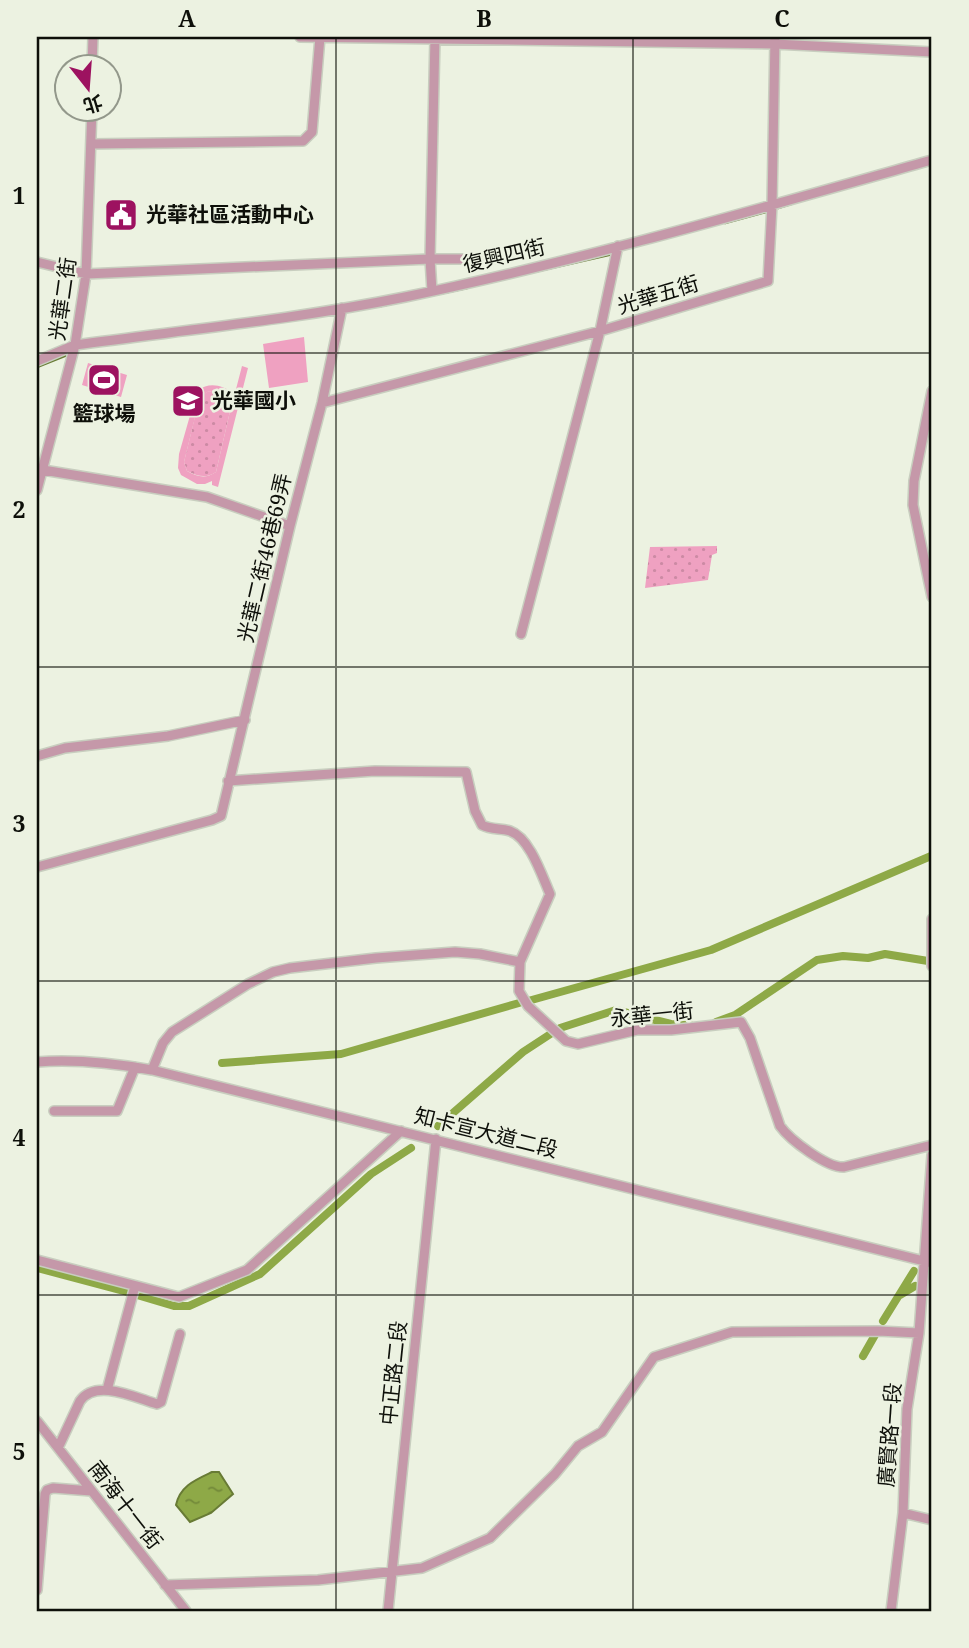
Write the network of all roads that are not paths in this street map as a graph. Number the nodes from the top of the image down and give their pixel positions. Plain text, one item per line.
1 (300, 37) edge
2 (320, 37) edge
3 (435, 38) edge
4 (775, 41) edge
5 (932, 52) edge
6 (92, 122) edge
7 (91, 144) junction
8 (932, 160) edge
9 (772, 205) junction
10 (618, 246) junction
11 (430, 259) junction
12 (507, 259) dead end
13 (37, 262) edge
14 (86, 274) junction
15 (432, 291) junction
16 (342, 308) junction
17 (600, 331) junction
18 (75, 345) junction
19 (37, 361) edge
20 (932, 391) edge
21 (321, 403) junction
22 (927, 445) edge
23 (43, 470) junction
24 (37, 490) edge
25 (289, 526) junction
26 (932, 597) edge
27 (522, 634) dead end
28 (245, 720) junction
29 (37, 756) edge
30 (228, 781) junction
31 (37, 867) edge
32 (932, 919) edge
33 (520, 962) junction
34 (932, 966) edge
35 (37, 1062) edge
36 (135, 1067) junction
37 (152, 1070) junction
38 (54, 1111) dead end
39 (401, 1131) junction
40 (436, 1139) junction
41 (932, 1145) edge
42 (932, 1155) edge
43 (37, 1260) edge
44 (928, 1262) edge
45 (135, 1286) junction
46 (919, 1333) junction
47 (180, 1334) dead end
48 (107, 1390) junction
49 (37, 1421) edge
50 (58, 1448) junction
51 (92, 1491) junction
52 (902, 1513) junction
53 (932, 1520) edge
54 (392, 1573) junction
55 (165, 1585) junction
56 (37, 1590) edge
57 (186, 1611) edge
58 (388, 1611) edge
59 (891, 1611) edge

1 - 2 street
2 - 3 street
2 - 7 street
3 - 4 street
3 - 11 street
4 - 5 street
4 - 9 street, 光華五街
6 - 7 street, 光華二街
7 - 14 street, 光華二街
8 - 9 street, 復興四街
9 - 10 street, 復興四街
9 - 17 street, 光華五街
10 - 15 street, 復興四街
10 - 17 street
11 - 12 street
11 - 14 street
11 - 15 street
13 - 14 street
14 - 18 street, 光華二街
15 - 16 street, 復興四街
16 - 18 street, 復興四街
16 - 21 street, 光華二街46巷69弄
17 - 21 street, 光華五街
17 - 27 street
18 - 19 street, 復興四街
18 - 23 street, 光華二街
20 - 22 street
21 - 25 street, 光華二街46巷69弄
22 - 26 street
23 - 24 street, 光華二街
23 - 25 street
25 - 28 street, 光華二街46巷69弄
28 - 29 street
28 - 30 street, 光華二街46巷69弄
30 - 31 street, 光華二街46巷69弄
30 - 33 street, 永華一街
32 - 34 street
33 - 37 street
33 - 41 street, 永華一街
35 - 36 street, 知卡宣大道二段
36 - 37 street, 知卡宣大道二段
36 - 38 street
37 - 39 street, 知卡宣大道二段
39 - 40 street, 知卡宣大道二段
39 - 45 street
40 - 44 street, 知卡宣大道二段
40 - 54 street, 中正路二段
42 - 44 street, 廣賢路一段
43 - 45 street
44 - 46 street, 廣賢路一段
45 - 48 street
46 - 52 street, 廣賢路一段
46 - 54 street
47 - 48 street
48 - 50 street
49 - 50 street, 南海十一街
50 - 51 street, 南海十一街
51 - 55 street, 南海十一街
51 - 56 street
52 - 53 street
52 - 59 street, 廣賢路一段
54 - 55 street
54 - 58 street, 中正路二段
55 - 57 street, 南海十一街

